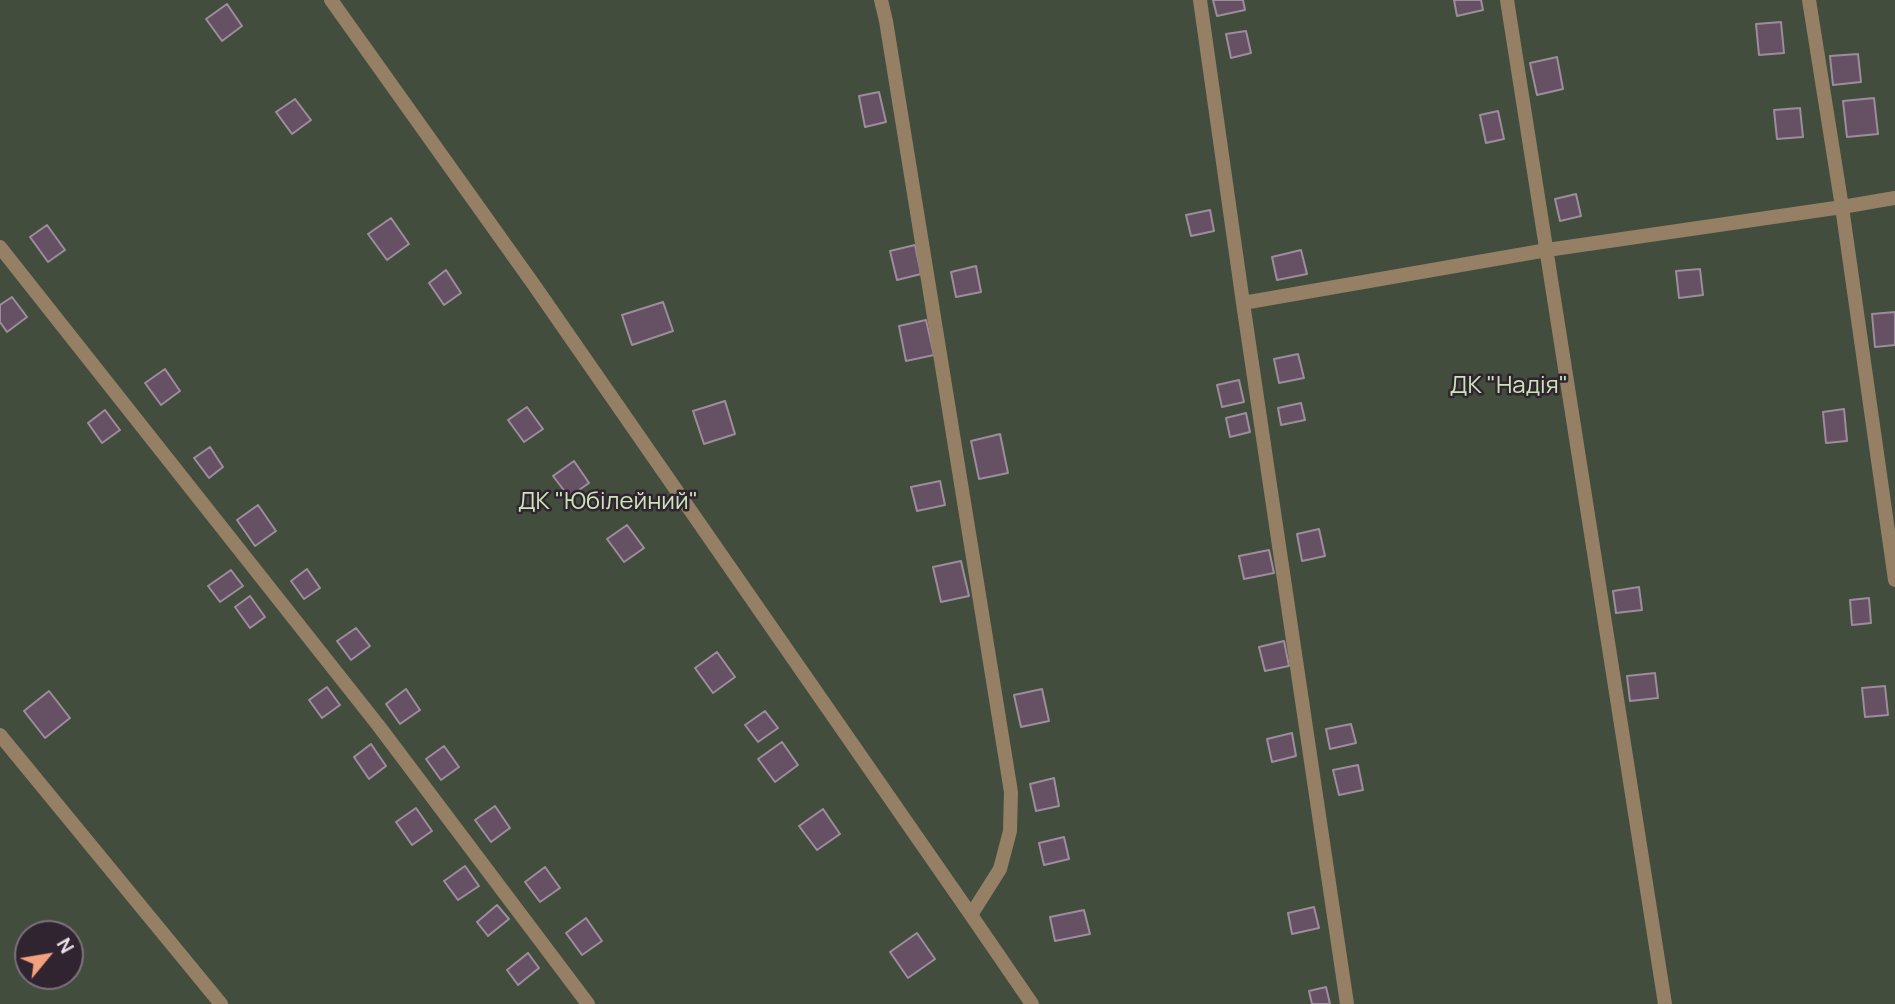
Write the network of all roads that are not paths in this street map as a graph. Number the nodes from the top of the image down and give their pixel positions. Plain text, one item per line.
1 (331, 0) edge
2 (881, 0) edge
3 (1200, 0) edge
4 (1507, 0) edge
5 (1809, 0) edge
6 (1895, 198) edge
7 (1842, 207) junction
8 (0, 247) edge
9 (1547, 250) junction
10 (1243, 303) junction
11 (1895, 580) edge
12 (0, 735) edge
13 (971, 915) junction
14 (221, 1004) edge
15 (588, 1004) edge
16 (1032, 1004) edge
17 (1348, 1004) edge
18 (1665, 1004) edge

1 - 13 lane
2 - 13 lane
3 - 10 lane
4 - 9 lane
5 - 7 lane
6 - 7 lane
7 - 9 lane
7 - 11 lane
8 - 15 lane
9 - 10 lane
9 - 18 lane
10 - 17 lane
12 - 14 lane
13 - 16 lane

